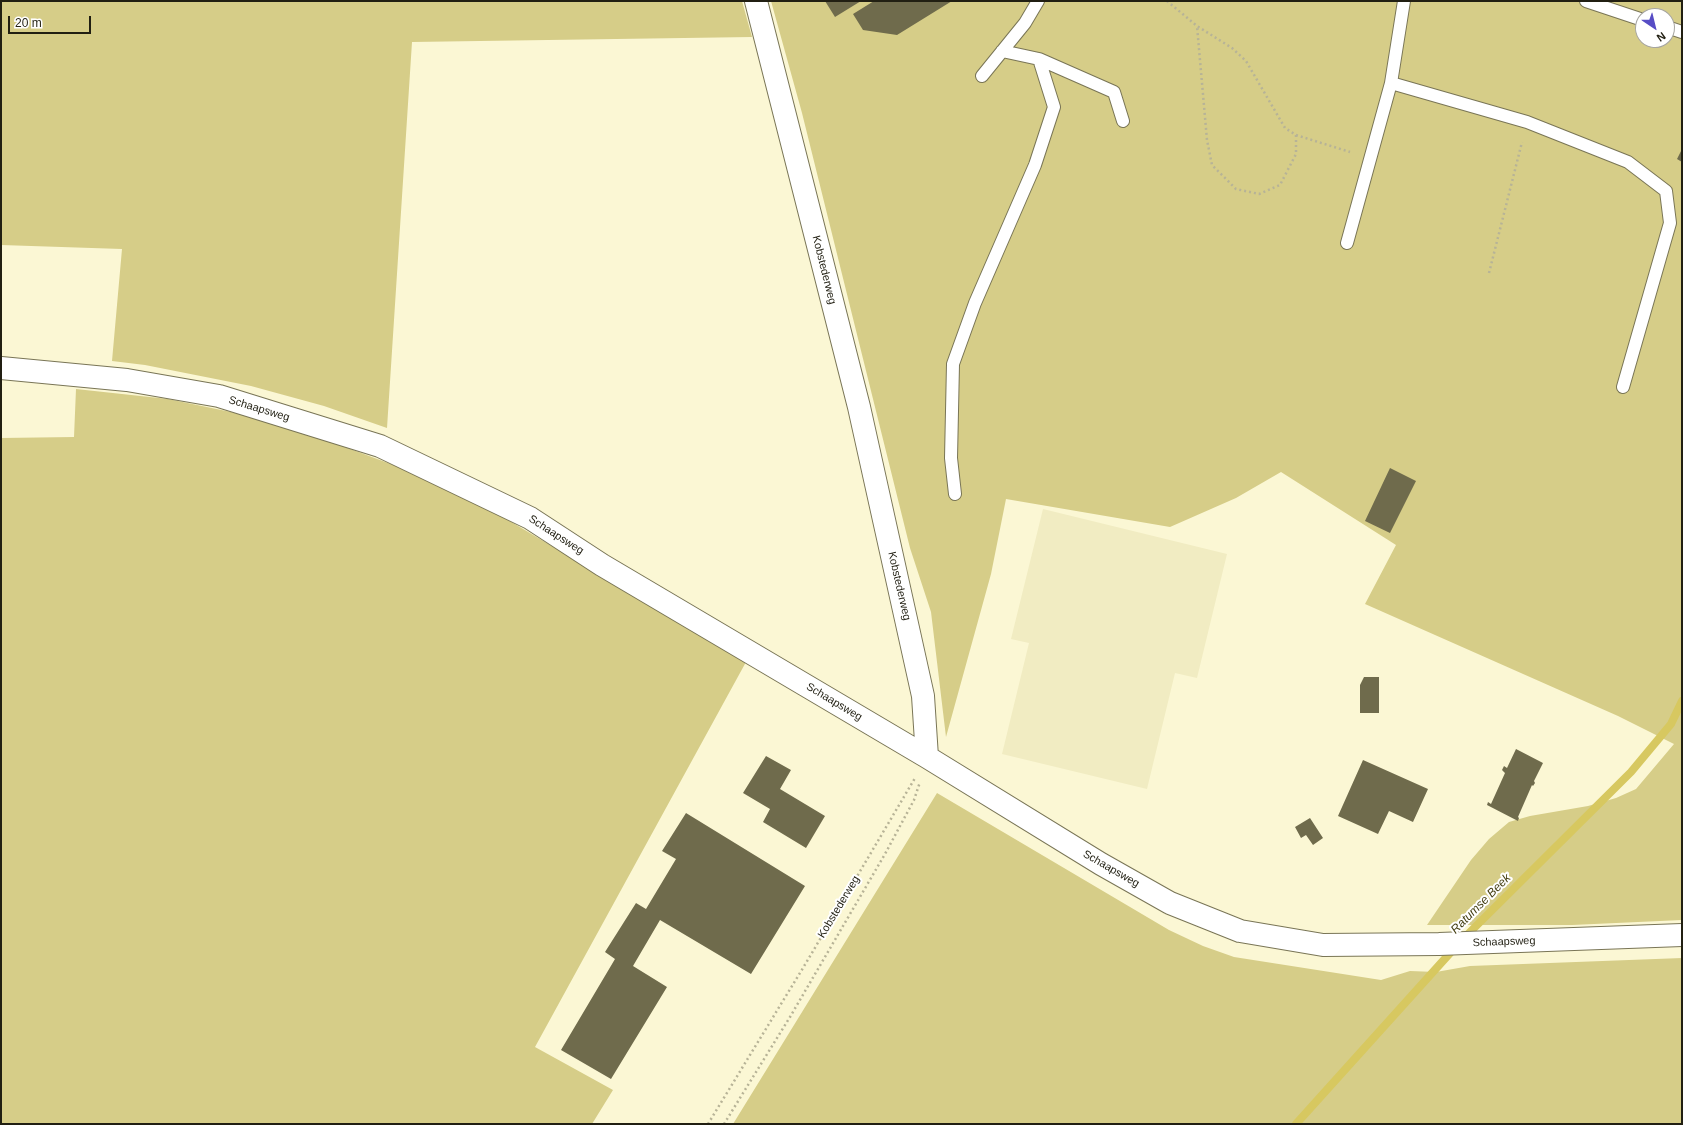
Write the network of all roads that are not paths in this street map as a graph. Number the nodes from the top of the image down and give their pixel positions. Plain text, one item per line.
1 (756, 1) edge
2 (1038, 1) edge
3 (1404, 1) edge
4 (1586, 1) edge
5 (1635, 17) edge
6 (1002, 51) junction
7 (1039, 59) junction
8 (982, 76) dead end
9 (1391, 83) junction
10 (1123, 121) dead end
11 (1347, 243) dead end
12 (1, 368) edge
13 (1624, 387) dead end
14 (955, 494) dead end
15 (927, 757) junction
16 (1682, 935) edge

1 - 15 street, Kobstederweg
2 - 6 lane
3 - 9 lane
4 - 5 lane
6 - 7 lane
6 - 8 lane
7 - 10 lane
7 - 14 lane
9 - 11 lane
9 - 13 lane
12 - 15 street, Schaapsweg
15 - 16 street, Schaapsweg

